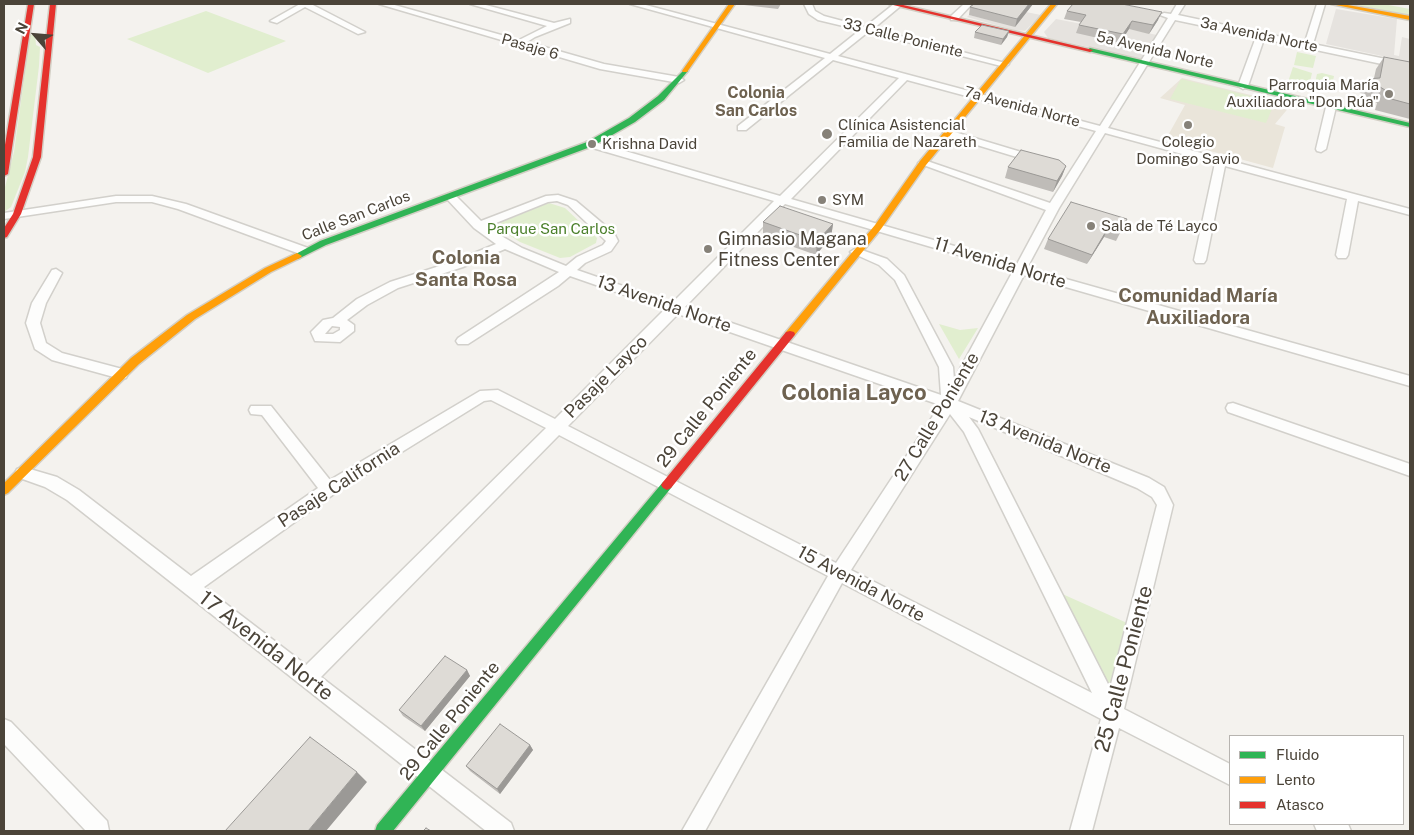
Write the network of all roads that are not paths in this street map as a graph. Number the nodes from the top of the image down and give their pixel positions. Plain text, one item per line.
1 (31, 4) edge
2 (53, 4) edge
3 (305, 4) edge
4 (384, 4) edge
5 (474, 4) edge
6 (634, 4) edge
7 (732, 4) edge
8 (808, 4) edge
9 (897, 4) edge
10 (968, 4) edge
11 (1054, 4) edge
12 (1181, 4) edge
13 (1321, 4) edge
14 (1334, 4) edge
15 (1154, 13) edge
16 (1173, 17) junction
17 (50, 18) junction
18 (954, 18) junction
19 (1410, 18) edge
20 (274, 21) dead end
21 (567, 21) dead end
22 (26, 22) junction
23 (554, 26) junction
24 (716, 26) junction
25 (867, 30) junction
26 (361, 32) dead end
27 (1028, 35) junction
28 (1261, 36) junction
29 (25, 37) junction
30 (519, 44) junction
31 (48, 45) junction
32 (1308, 45) junction
33 (834, 57) junction
34 (1145, 63) junction
35 (1005, 64) junction
36 (1410, 67) edge
37 (905, 76) junction
38 (679, 80) junction
39 (1243, 86) junction
40 (979, 95) junction
41 (1331, 107) junction
42 (1410, 125) edge
43 (742, 128) dead end
44 (1103, 128) junction
45 (948, 133) junction
46 (590, 144) junction
47 (1321, 149) dead end
48 (1221, 161) junction
49 (1048, 163) edge
50 (922, 164) junction
51 (4, 174) edge
52 (450, 196) junction
53 (1353, 197) junction
54 (784, 200) junction
55 (1053, 208) junction
56 (1410, 212) edge
57 (18, 214) junction
58 (4, 216) edge
59 (478, 226) junction
60 (878, 227) junction
61 (4, 235) edge
62 (503, 245) junction
63 (304, 251) junction
64 (856, 252) junction
65 (1342, 255) dead end
66 (1200, 260) dead end
67 (1020, 270) junction
68 (568, 271) junction
69 (56, 273) dead end
70 (675, 308) junction
71 (337, 321) dead end
72 (463, 341) dead end
73 (783, 344) junction
74 (122, 374) junction
75 (1410, 381) edge
76 (492, 394) joint
77 (949, 403) junction
78 (1233, 408) dead end
79 (256, 410) dead end
80 (556, 426) junction
81 (1410, 470) edge
82 (23, 473) junction
83 (669, 483) junction
84 (328, 489) junction
85 (4, 490) edge
86 (1165, 505) joint
87 (839, 573) junction
88 (190, 587) junction
89 (307, 678) junction
90 (1113, 715) junction
91 (4, 730) edge
92 (430, 773) junction
93 (1229, 774) edge
94 (1327, 825) edge
95 (99, 829) dead end
96 (383, 831) edge
97 (503, 831) edge
98 (693, 831) edge
99 (1081, 831) edge
100 (1340, 831) edge

1 - 22 street
2 - 17 street
3 - 20 street
3 - 26 street
4 - 30 street, Pasaje 6
5 - 23 street
6 - 24 street, 7a Avenida Norte
7 - 24 street, Calle San Carlos
8 - 25 street, 33 Calle Poniente
9 - 18 street, 5a Avenida Norte
9 - 25 street
10 - 18 street
11 - 27 street, 29 Calle Poniente
12 - 16 street, 27 Calle Poniente
13 - 32 street
14 - 19 street
15 - 16 street, 3a Avenida Norte
16 - 28 street, 3a Avenida Norte
16 - 34 street, 27 Calle Poniente
17 - 22 street
17 - 31 street
18 - 27 street, 5a Avenida Norte
21 - 23 street
22 - 29 street
23 - 30 street
24 - 33 street, 7a Avenida Norte
24 - 38 street, Calle San Carlos
25 - 33 street
25 - 35 street, 33 Calle Poniente
27 - 34 street, 5a Avenida Norte
27 - 35 street, 29 Calle Poniente
28 - 32 street, 3a Avenida Norte
28 - 39 street
29 - 31 street
29 - 51 street
30 - 38 street, Pasaje 6
31 - 57 street
32 - 36 street, 3a Avenida Norte
33 - 37 street, 7a Avenida Norte
33 - 43 street
34 - 39 street, 5a Avenida Norte
34 - 44 street, 27 Calle Poniente
35 - 40 street, 29 Calle Poniente
37 - 40 street, 7a Avenida Norte
37 - 54 street, Pasaje Layco
38 - 46 street, Calle San Carlos
39 - 41 street, 5a Avenida Norte
40 - 44 street, 7a Avenida Norte
40 - 45 street, 29 Calle Poniente
41 - 42 street, 5a Avenida Norte
41 - 47 street
44 - 48 street, 7a Avenida Norte
44 - 55 street, 27 Calle Poniente
45 - 49 street
45 - 50 street, 29 Calle Poniente
46 - 52 street, Calle San Carlos
46 - 54 street, 11 Avenida Norte
48 - 53 street, 7a Avenida Norte
48 - 66 street
50 - 55 street
50 - 60 street, 29 Calle Poniente
52 - 59 street, 13 Avenida Norte
52 - 63 street, Calle San Carlos
53 - 56 street, 7a Avenida Norte
53 - 65 street
54 - 60 street, 11 Avenida Norte
54 - 70 street, Pasaje Layco
55 - 67 street, 27 Calle Poniente
57 - 58 street
57 - 61 street
57 - 63 street
59 - 62 street, 13 Avenida Norte
59 - 68 street
60 - 64 street, 29 Calle Poniente
60 - 67 street, 11 Avenida Norte
62 - 68 street, 13 Avenida Norte
62 - 71 street
63 - 74 street, Calle San Carlos
64 - 73 street, 29 Calle Poniente
64 - 77 street
67 - 75 street, 11 Avenida Norte
67 - 77 street, 27 Calle Poniente
68 - 70 street, 13 Avenida Norte
68 - 72 street
69 - 74 street
70 - 73 street, 13 Avenida Norte
70 - 80 street, Pasaje Layco
73 - 77 street, 13 Avenida Norte
73 - 83 street, 29 Calle Poniente
74 - 82 street, Calle San Carlos
76 - 80 street, 15 Avenida Norte
76 - 84 street, Pasaje California
77 - 86 street, 13 Avenida Norte
77 - 87 street, 27 Calle Poniente
77 - 90 street
78 - 81 street
79 - 84 street
80 - 83 street, 15 Avenida Norte
80 - 89 street, Pasaje Layco
82 - 85 street, Calle San Carlos
82 - 88 street, 17 Avenida Norte
83 - 87 street, 15 Avenida Norte
83 - 92 street, 29 Calle Poniente
84 - 88 street, Pasaje California
86 - 90 street, 25 Calle Poniente
87 - 90 street, 15 Avenida Norte
87 - 98 street, 27 Calle Poniente
88 - 89 street, 17 Avenida Norte
89 - 92 street, 17 Avenida Norte
90 - 93 street, 15 Avenida Norte
90 - 99 street, 25 Calle Poniente
91 - 95 street
92 - 96 street, 29 Calle Poniente
92 - 97 street, 17 Avenida Norte
94 - 100 street

